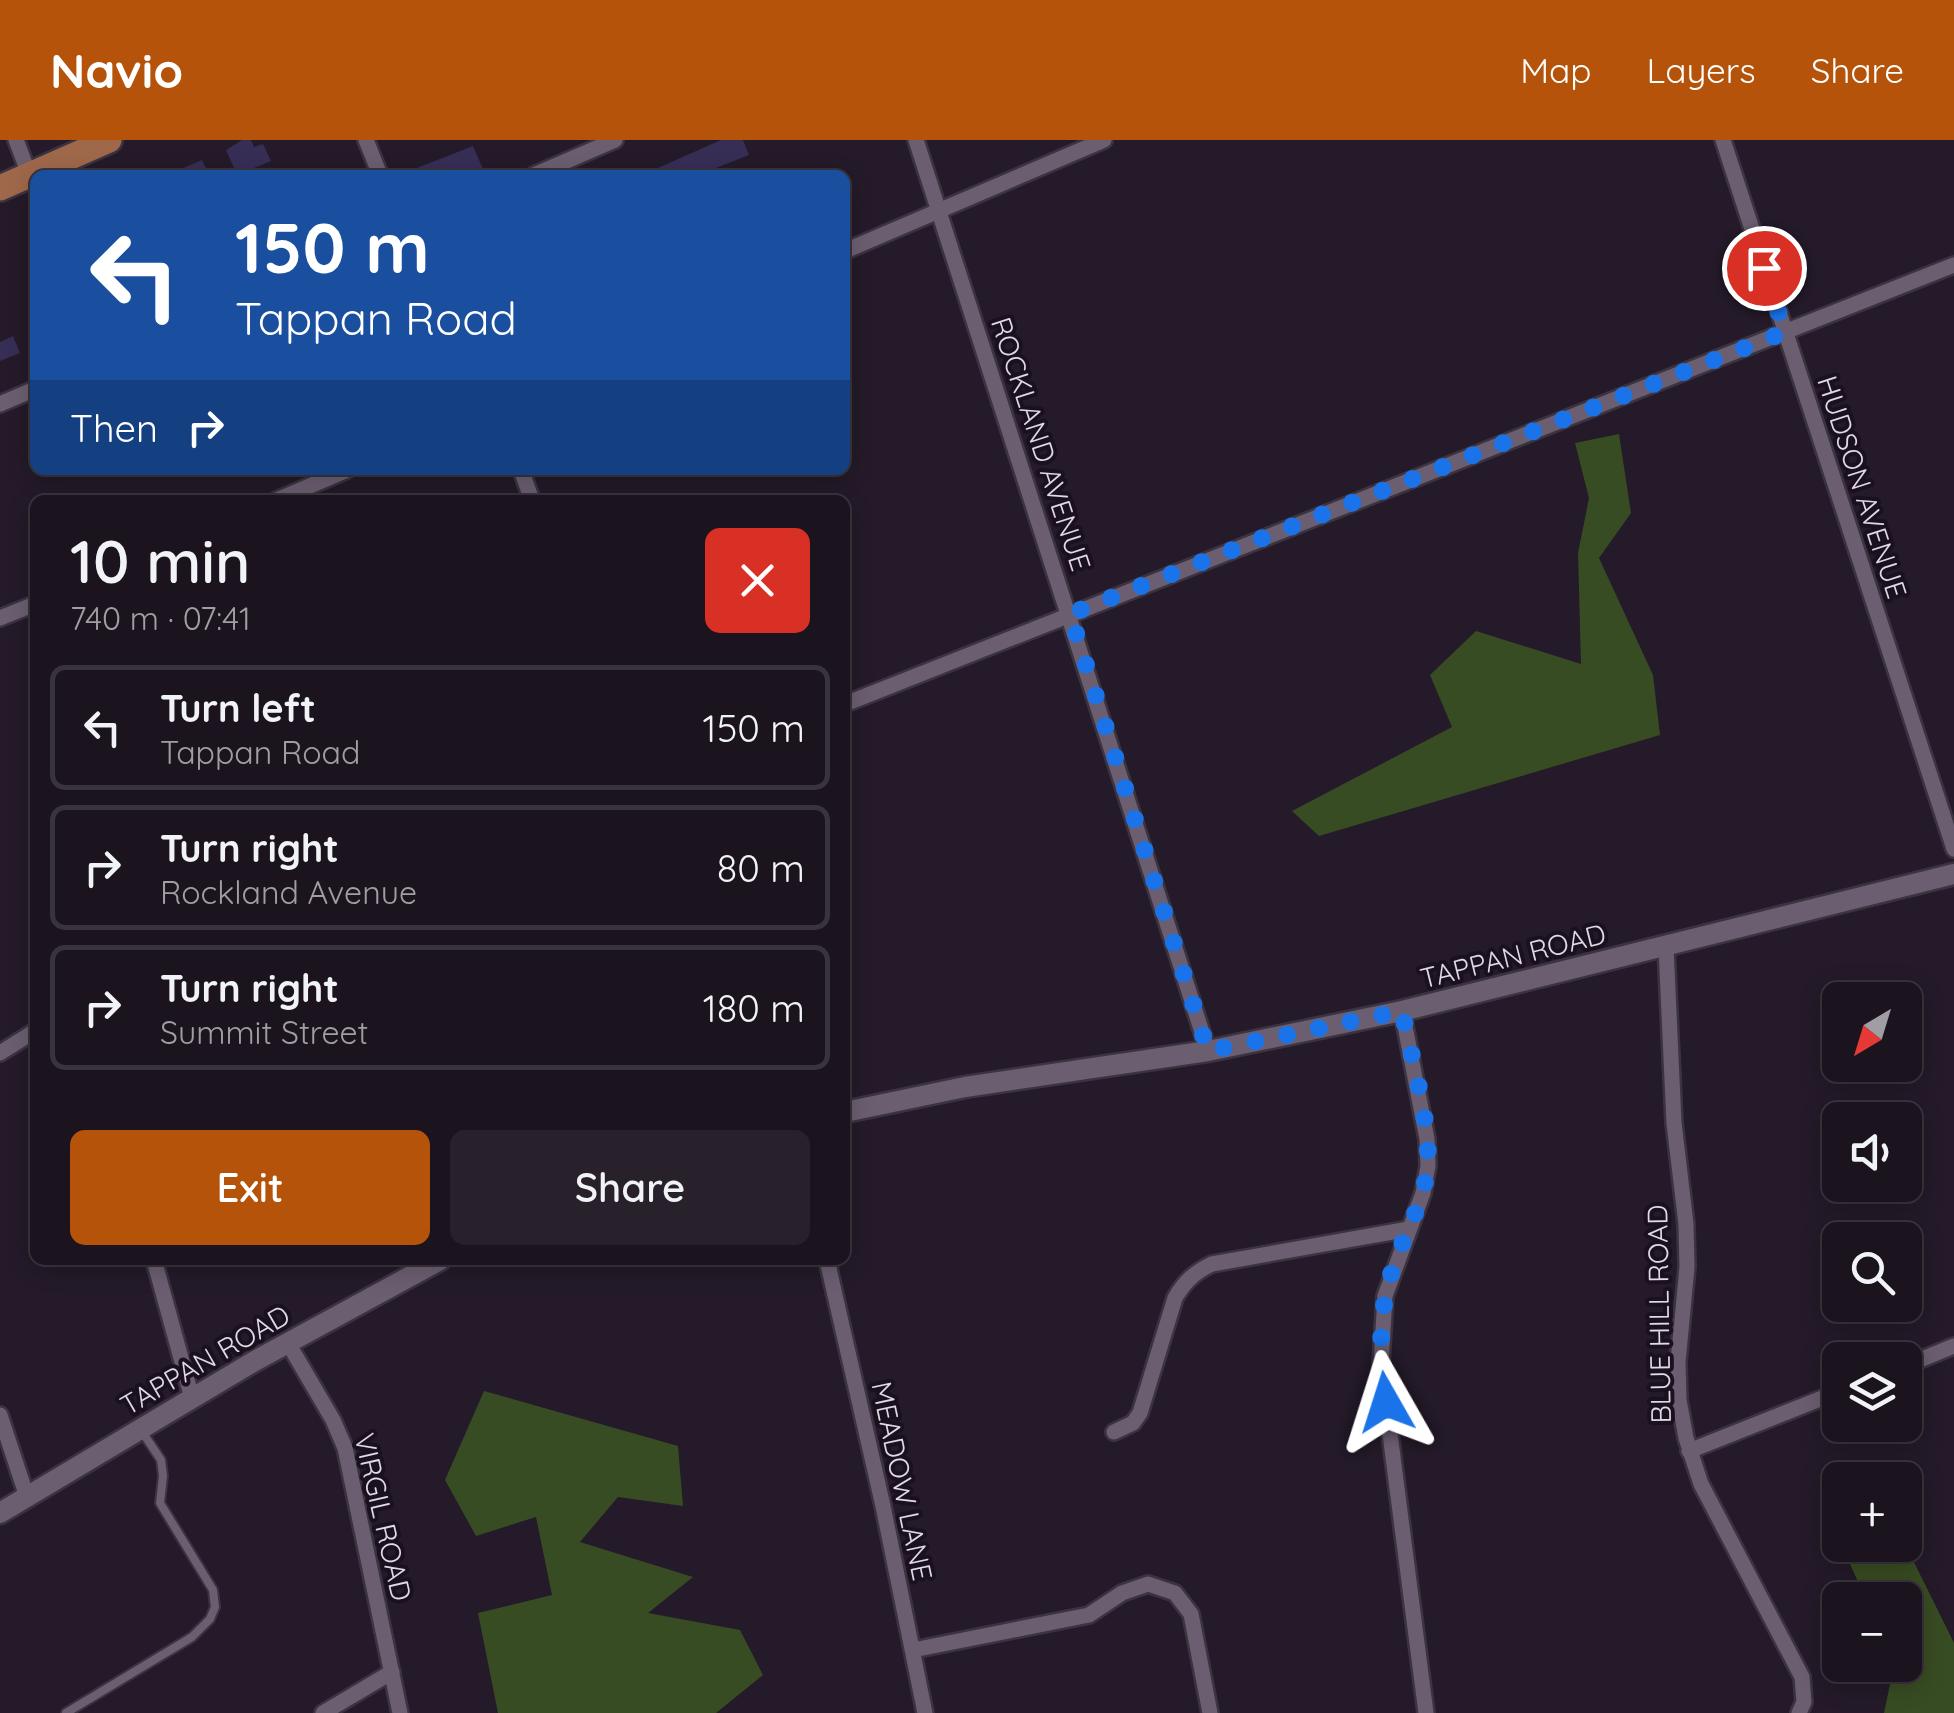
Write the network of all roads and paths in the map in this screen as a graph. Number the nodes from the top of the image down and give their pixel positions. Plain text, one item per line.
1 (16, 140) edge
2 (108, 140) edge
3 (366, 140) edge
4 (614, 140) edge
5 (916, 140) edge
6 (1104, 140) edge
7 (1723, 140) edge
8 (37, 170) edge
9 (378, 170) edge
10 (545, 170) edge
11 (28, 174) joint
12 (0, 188) edge
13 (938, 210) junction
14 (850, 249) edge
15 (1954, 265) edge
16 (1785, 332) junction
17 (30, 391) edge
18 (0, 404) edge
19 (335, 475) edge
20 (289, 495) edge
21 (30, 606) edge
22 (1070, 614) junction
23 (0, 618) edge
24 (850, 702) edge
25 (1954, 850) edge
26 (1954, 874) edge
27 (1666, 947) junction
28 (1402, 1011) junction
29 (30, 1034) edge
30 (1208, 1051) junction
31 (0, 1053) edge
32 (850, 1111) edge
33 (1409, 1229) junction
34 (155, 1265) edge
35 (431, 1265) edge
36 (829, 1265) edge
37 (288, 1343) junction
38 (1954, 1346) edge
39 (1922, 1359) edge
40 (192, 1398) junction
41 (1822, 1398) edge
42 (0, 1415) edge
43 (140, 1429) junction
44 (1114, 1432) dead end
45 (1689, 1451) junction
46 (27, 1497) junction
47 (0, 1513) edge
48 (912, 1650) junction
49 (392, 1672) junction
50 (66, 1713) edge
51 (324, 1713) edge
52 (400, 1713) edge
53 (925, 1713) edge
54 (1210, 1713) edge
55 (1426, 1713) edge
56 (1799, 1713) edge

1 - 11 street
2 - 8 main road
3 - 9 street
4 - 10 street
5 - 13 street, ROCKLAND AVENUE
6 - 13 street
7 - 16 street, HUDSON AVENUE
11 - 12 main road
13 - 14 street
13 - 22 street, ROCKLAND AVENUE
15 - 16 street
16 - 22 street
16 - 25 street, HUDSON AVENUE
17 - 18 street
19 - 20 street
21 - 23 street
22 - 24 street
22 - 30 street, ROCKLAND AVENUE
26 - 27 street, TAPPAN ROAD
27 - 28 street, TAPPAN ROAD
27 - 45 street, BLUE HILL ROAD
28 - 30 street, TAPPAN ROAD
28 - 33 street
29 - 31 street
30 - 32 street, TAPPAN ROAD
33 - 44 street
33 - 55 street
34 - 40 street
35 - 37 street, TAPPAN ROAD
36 - 48 street, MEADOW LANE
37 - 40 street, TAPPAN ROAD
37 - 49 street, VIRGIL ROAD
38 - 39 street
40 - 43 street, TAPPAN ROAD
41 - 45 street
42 - 46 street
43 - 46 street, TAPPAN ROAD
43 - 50 lane
45 - 56 street, BLUE HILL ROAD
46 - 47 street, TAPPAN ROAD
48 - 53 street, MEADOW LANE
48 - 54 street
49 - 51 street
49 - 52 street, VIRGIL ROAD

